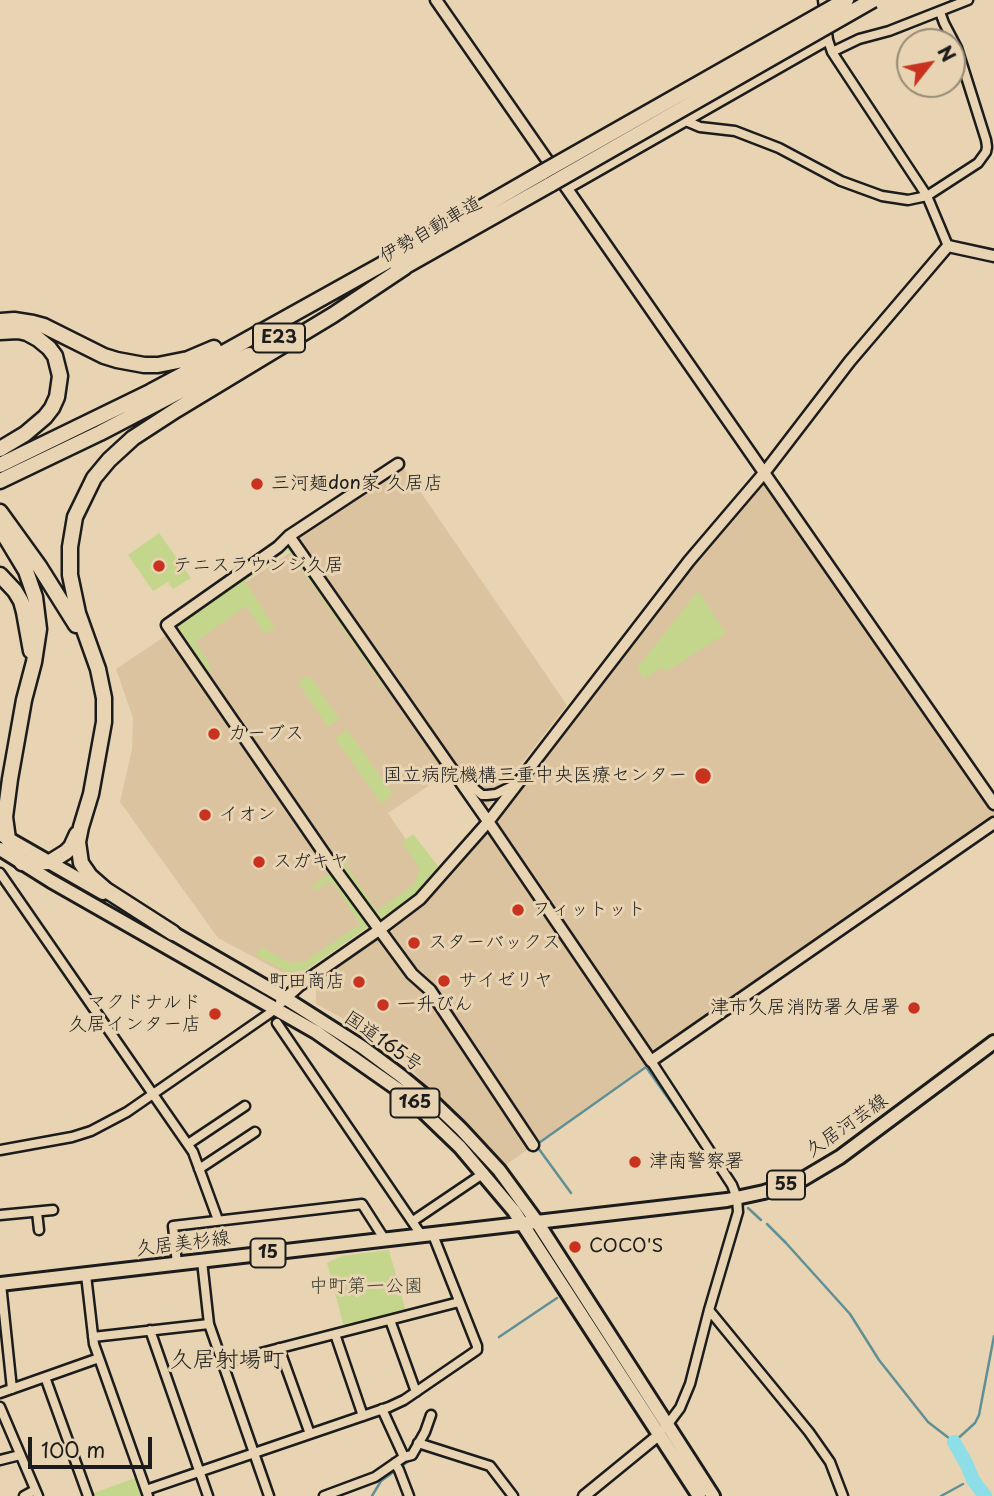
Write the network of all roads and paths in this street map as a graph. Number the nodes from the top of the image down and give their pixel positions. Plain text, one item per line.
1 (436, 0) edge
2 (823, 0) edge
3 (846, 0) edge
4 (873, 0) edge
5 (968, 0) edge
6 (940, 12) junction
7 (828, 40) junction
8 (832, 52) junction
9 (686, 121) junction
10 (547, 178) junction
11 (567, 189) junction
12 (927, 196) junction
13 (948, 246) junction
14 (994, 256) edge
15 (402, 261) junction
16 (0, 321) edge
17 (0, 332) edge
18 (0, 449) edge
19 (398, 464) dead end
20 (0, 465) edge
21 (764, 473) junction
22 (0, 481) edge
23 (0, 512) edge
24 (0, 528) edge
25 (289, 536) junction
26 (0, 575) edge
27 (88, 644) junction
28 (33, 663) junction
29 (451, 768) junction
30 (10, 779) junction
31 (518, 783) junction
32 (0, 792) edge
33 (994, 804) edge
34 (488, 822) junction
35 (994, 823) edge
36 (81, 827) junction
37 (3, 841) edge
38 (50, 862) junction
39 (22, 863) junction
40 (0, 873) edge
41 (379, 930) junction
42 (173, 933) junction
43 (281, 1003) junction
44 (277, 1023) dead end
45 (994, 1042) edge
46 (651, 1060) junction
47 (153, 1094) junction
48 (245, 1106) dead end
49 (256, 1132) dead end
50 (188, 1144) junction
51 (533, 1144) dead end
52 (0, 1150) edge
53 (199, 1169) junction
54 (484, 1173) junction
55 (737, 1198) junction
56 (53, 1209) dead end
57 (37, 1212) junction
58 (0, 1215) edge
59 (218, 1220) junction
60 (413, 1221) junction
61 (537, 1222) junction
62 (523, 1224) junction
63 (39, 1230) dead end
64 (428, 1235) junction
65 (385, 1240) junction
66 (202, 1261) junction
67 (177, 1264) junction
68 (86, 1275) junction
69 (0, 1284) edge
70 (459, 1302) junction
71 (709, 1310) junction
72 (390, 1320) junction
73 (209, 1324) junction
74 (150, 1331) junction
75 (335, 1334) junction
76 (93, 1337) junction
77 (279, 1348) junction
78 (99, 1358) junction
79 (222, 1363) junction
80 (45, 1377) junction
81 (12, 1389) junction
82 (416, 1392) junction
83 (0, 1393) edge
84 (0, 1407) edge
85 (382, 1409) junction
86 (430, 1415) dead end
87 (363, 1416) junction
88 (664, 1430) junction
89 (310, 1434) junction
90 (418, 1443) junction
91 (254, 1454) junction
92 (20, 1455) junction
93 (404, 1457) junction
94 (0, 1461) edge
95 (397, 1466) junction
96 (200, 1472) junction
97 (36, 1493) edge
98 (147, 1493) edge
99 (24, 1496) edge
100 (88, 1496) edge
101 (208, 1496) edge
102 (269, 1496) edge
103 (324, 1496) edge
104 (409, 1496) edge
105 (513, 1496) edge
106 (584, 1496) edge
107 (699, 1496) edge
108 (713, 1496) edge
109 (843, 1496) edge

1 - 11 street
2 - 7 street
3 - 10 highway, 伊勢自動車道 / E23, bridge
4 - 10 highway, 伊勢自動車道 / E23, bridge
5 - 6 street
6 - 8 street
6 - 12 street
7 - 8 street
7 - 9 street
8 - 12 street
9 - 11 street
9 - 12 street
10 - 15 highway, 伊勢自動車道 / E23
11 - 21 street
12 - 13 street
13 - 14 street
13 - 21 street
15 - 16 highway
15 - 20 highway, 伊勢自動車道 / E23
15 - 22 highway, 伊勢自動車道 / E23
15 - 27 highway
17 - 18 highway
19 - 25 street
21 - 31 street
21 - 33 street
23 - 27 highway
24 - 28 highway
25 - 29 street
25 - 41 street
26 - 28 highway
27 - 36 highway
28 - 30 highway
29 - 31 street
29 - 34 street
30 - 32 highway
30 - 37 highway
31 - 34 street
34 - 41 street
34 - 46 street
35 - 46 street
36 - 38 highway
36 - 42 highway
37 - 38 main road, 国道165号 / 165
37 - 39 highway
38 - 39 highway
38 - 42 main road, 国道165号 / 165
39 - 43 main road, 国道165号 / 165
40 - 47 street
41 - 43 street
41 - 51 street
42 - 43 main road, 国道165号 / 165
43 - 47 street
43 - 54 main road, 国道165号 / 165
43 - 61 main road, 国道165号 / 165
44 - 60 street
45 - 55 main road, 久居河芸線 / 55
46 - 55 street
47 - 50 street
47 - 52 street
48 - 50 street
49 - 53 street
50 - 53 street
53 - 59 street
54 - 60 street
54 - 62 main road, 国道165号 / 165
55 - 61 main road, 久居河芸線 / 55
55 - 71 street
56 - 57 street
57 - 58 street
57 - 63 street
59 - 65 street
59 - 67 street
60 - 64 street
61 - 62 main road, 久居美杉線 / 15
61 - 88 main road, 国道165号 / 165
62 - 64 main road, 久居美杉線 / 15
62 - 88 main road, 国道165号 / 165
64 - 65 main road, 久居美杉線 / 15
64 - 70 street
65 - 66 main road, 久居美杉線 / 15
66 - 67 main road, 久居美杉線 / 15
66 - 73 street
67 - 68 main road, 久居美杉線 / 15
68 - 69 main road, 久居美杉線 / 15
68 - 76 street
69 - 81 street
70 - 72 street
70 - 82 street
71 - 88 street
71 - 109 street
72 - 75 street
72 - 82 street
73 - 74 street
73 - 79 street
74 - 76 street
74 - 96 street
75 - 77 street
75 - 87 street
76 - 78 street
77 - 79 street
77 - 89 street
78 - 80 street
78 - 98 street
79 - 91 street
80 - 81 street
80 - 100 street
81 - 83 street
82 - 85 street
84 - 92 street
85 - 87 street
85 - 93 street
86 - 90 street
87 - 89 street
88 - 106 street
88 - 107 main road, 国道165号 / 165
88 - 108 main road, 国道165号 / 165
89 - 91 street
90 - 93 street
90 - 105 street
91 - 96 street
91 - 102 street
92 - 94 street
92 - 97 street
93 - 95 street
95 - 103 street
95 - 104 street
96 - 98 street
96 - 101 street
97 - 99 street

